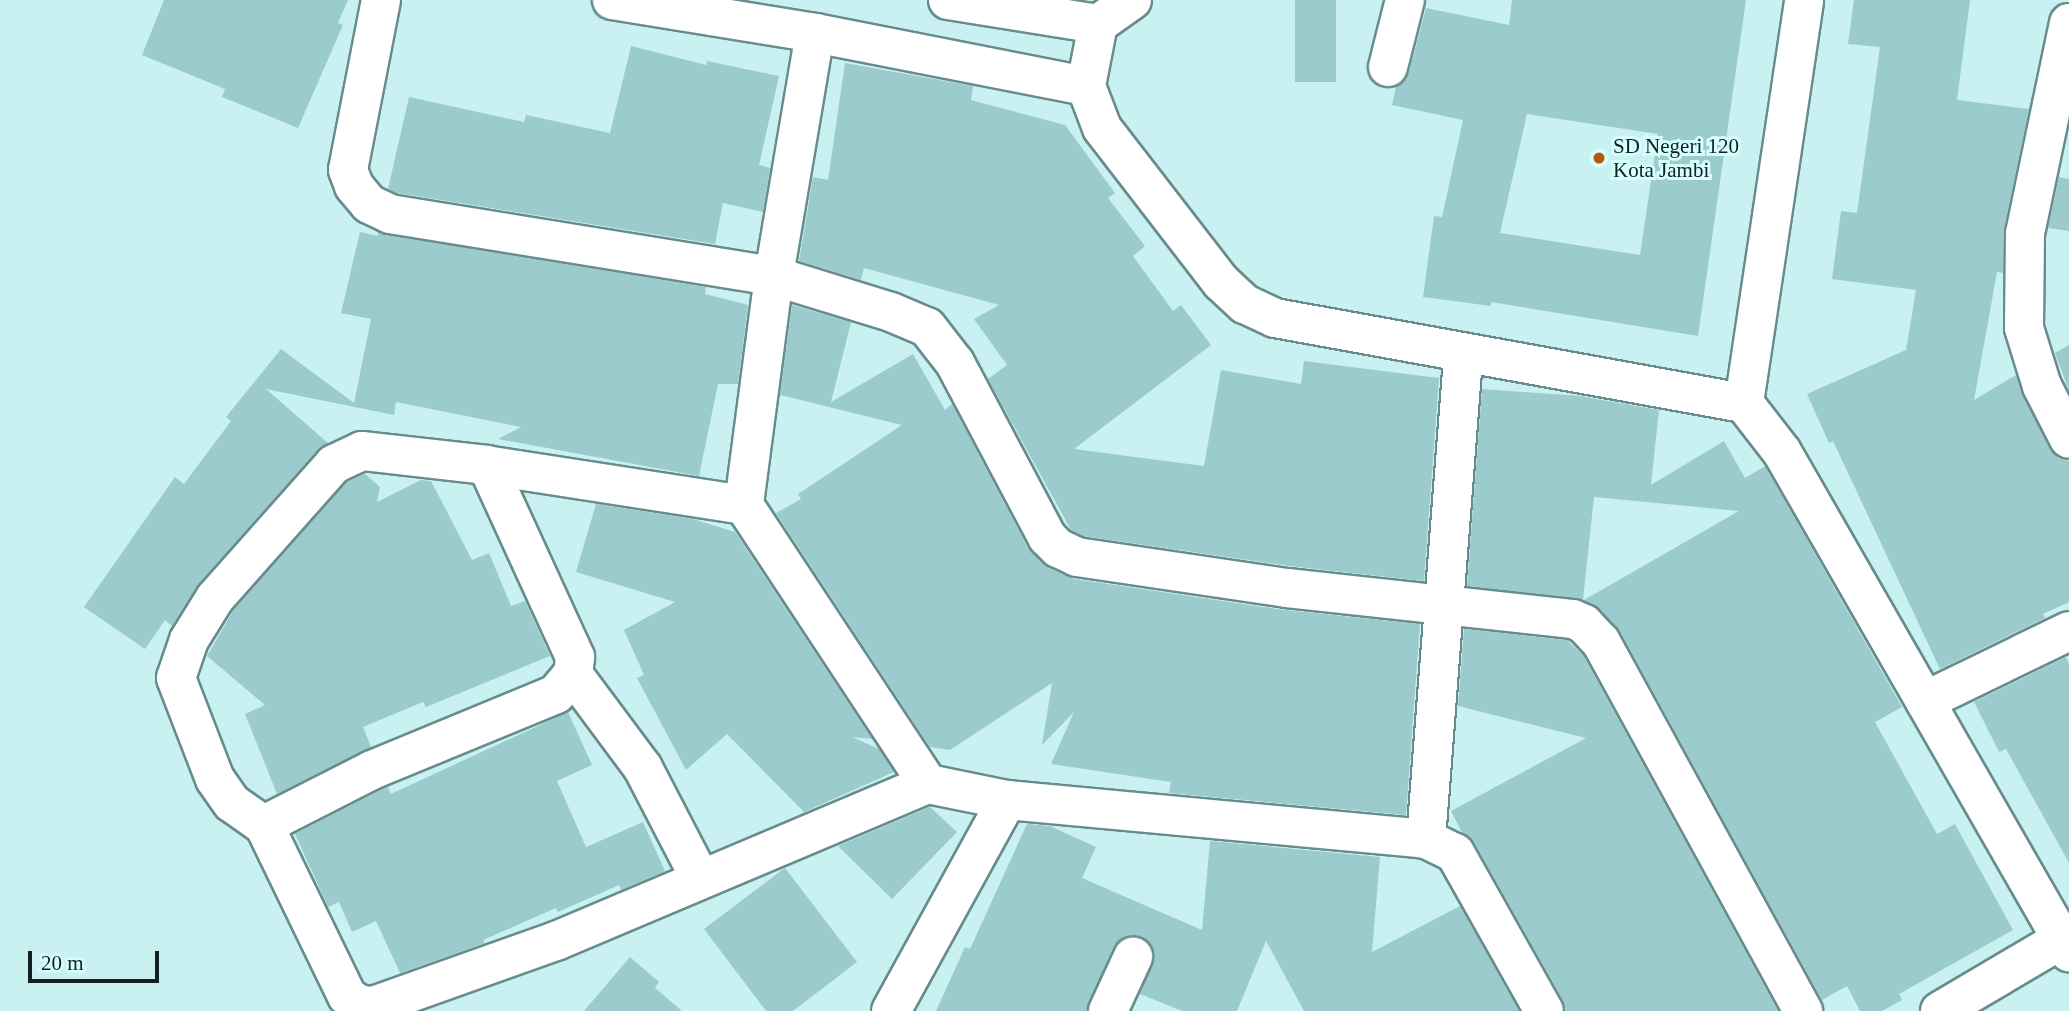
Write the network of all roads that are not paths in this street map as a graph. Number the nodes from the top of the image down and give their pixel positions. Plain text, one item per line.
1 (381, 0) edge
2 (612, 0) edge
3 (948, 0) edge
4 (1132, 0) edge
5 (1405, 0) edge
6 (1804, 0) edge
7 (2069, 23) edge
8 (1098, 24) junction
9 (816, 33) junction
10 (1388, 67) dead end
11 (1086, 86) junction
12 (774, 276) junction
13 (1463, 353) junction
14 (1744, 403) junction
15 (2069, 439) edge
16 (487, 465) junction
17 (744, 505) junction
18 (1443, 605) junction
19 (2069, 631) edge
20 (573, 674) junction
21 (1925, 701) junction
22 (928, 784) junction
23 (1007, 800) junction
24 (264, 825) junction
25 (1426, 839) junction
26 (700, 878) junction
27 (2065, 946) edge
28 (1133, 957) dead end
29 (1113, 1009) edge
30 (891, 1011) edge
31 (1544, 1011) edge
32 (1803, 1011) edge
33 (1940, 1011) edge

1 - 12 street
2 - 9 street
3 - 8 street
4 - 8 street
5 - 10 street
6 - 14 street
7 - 15 street
8 - 11 street
9 - 11 street
9 - 12 street
11 - 13 street
12 - 17 street
12 - 18 street
13 - 14 street
13 - 18 street
14 - 21 street
16 - 17 street
16 - 20 street
16 - 24 street
17 - 22 street
18 - 25 street
18 - 32 street
19 - 21 street
20 - 24 street
20 - 26 street
21 - 27 street
22 - 23 street
22 - 26 street
23 - 25 street
23 - 30 street
24 - 26 street
25 - 31 street
27 - 33 street
28 - 29 street

